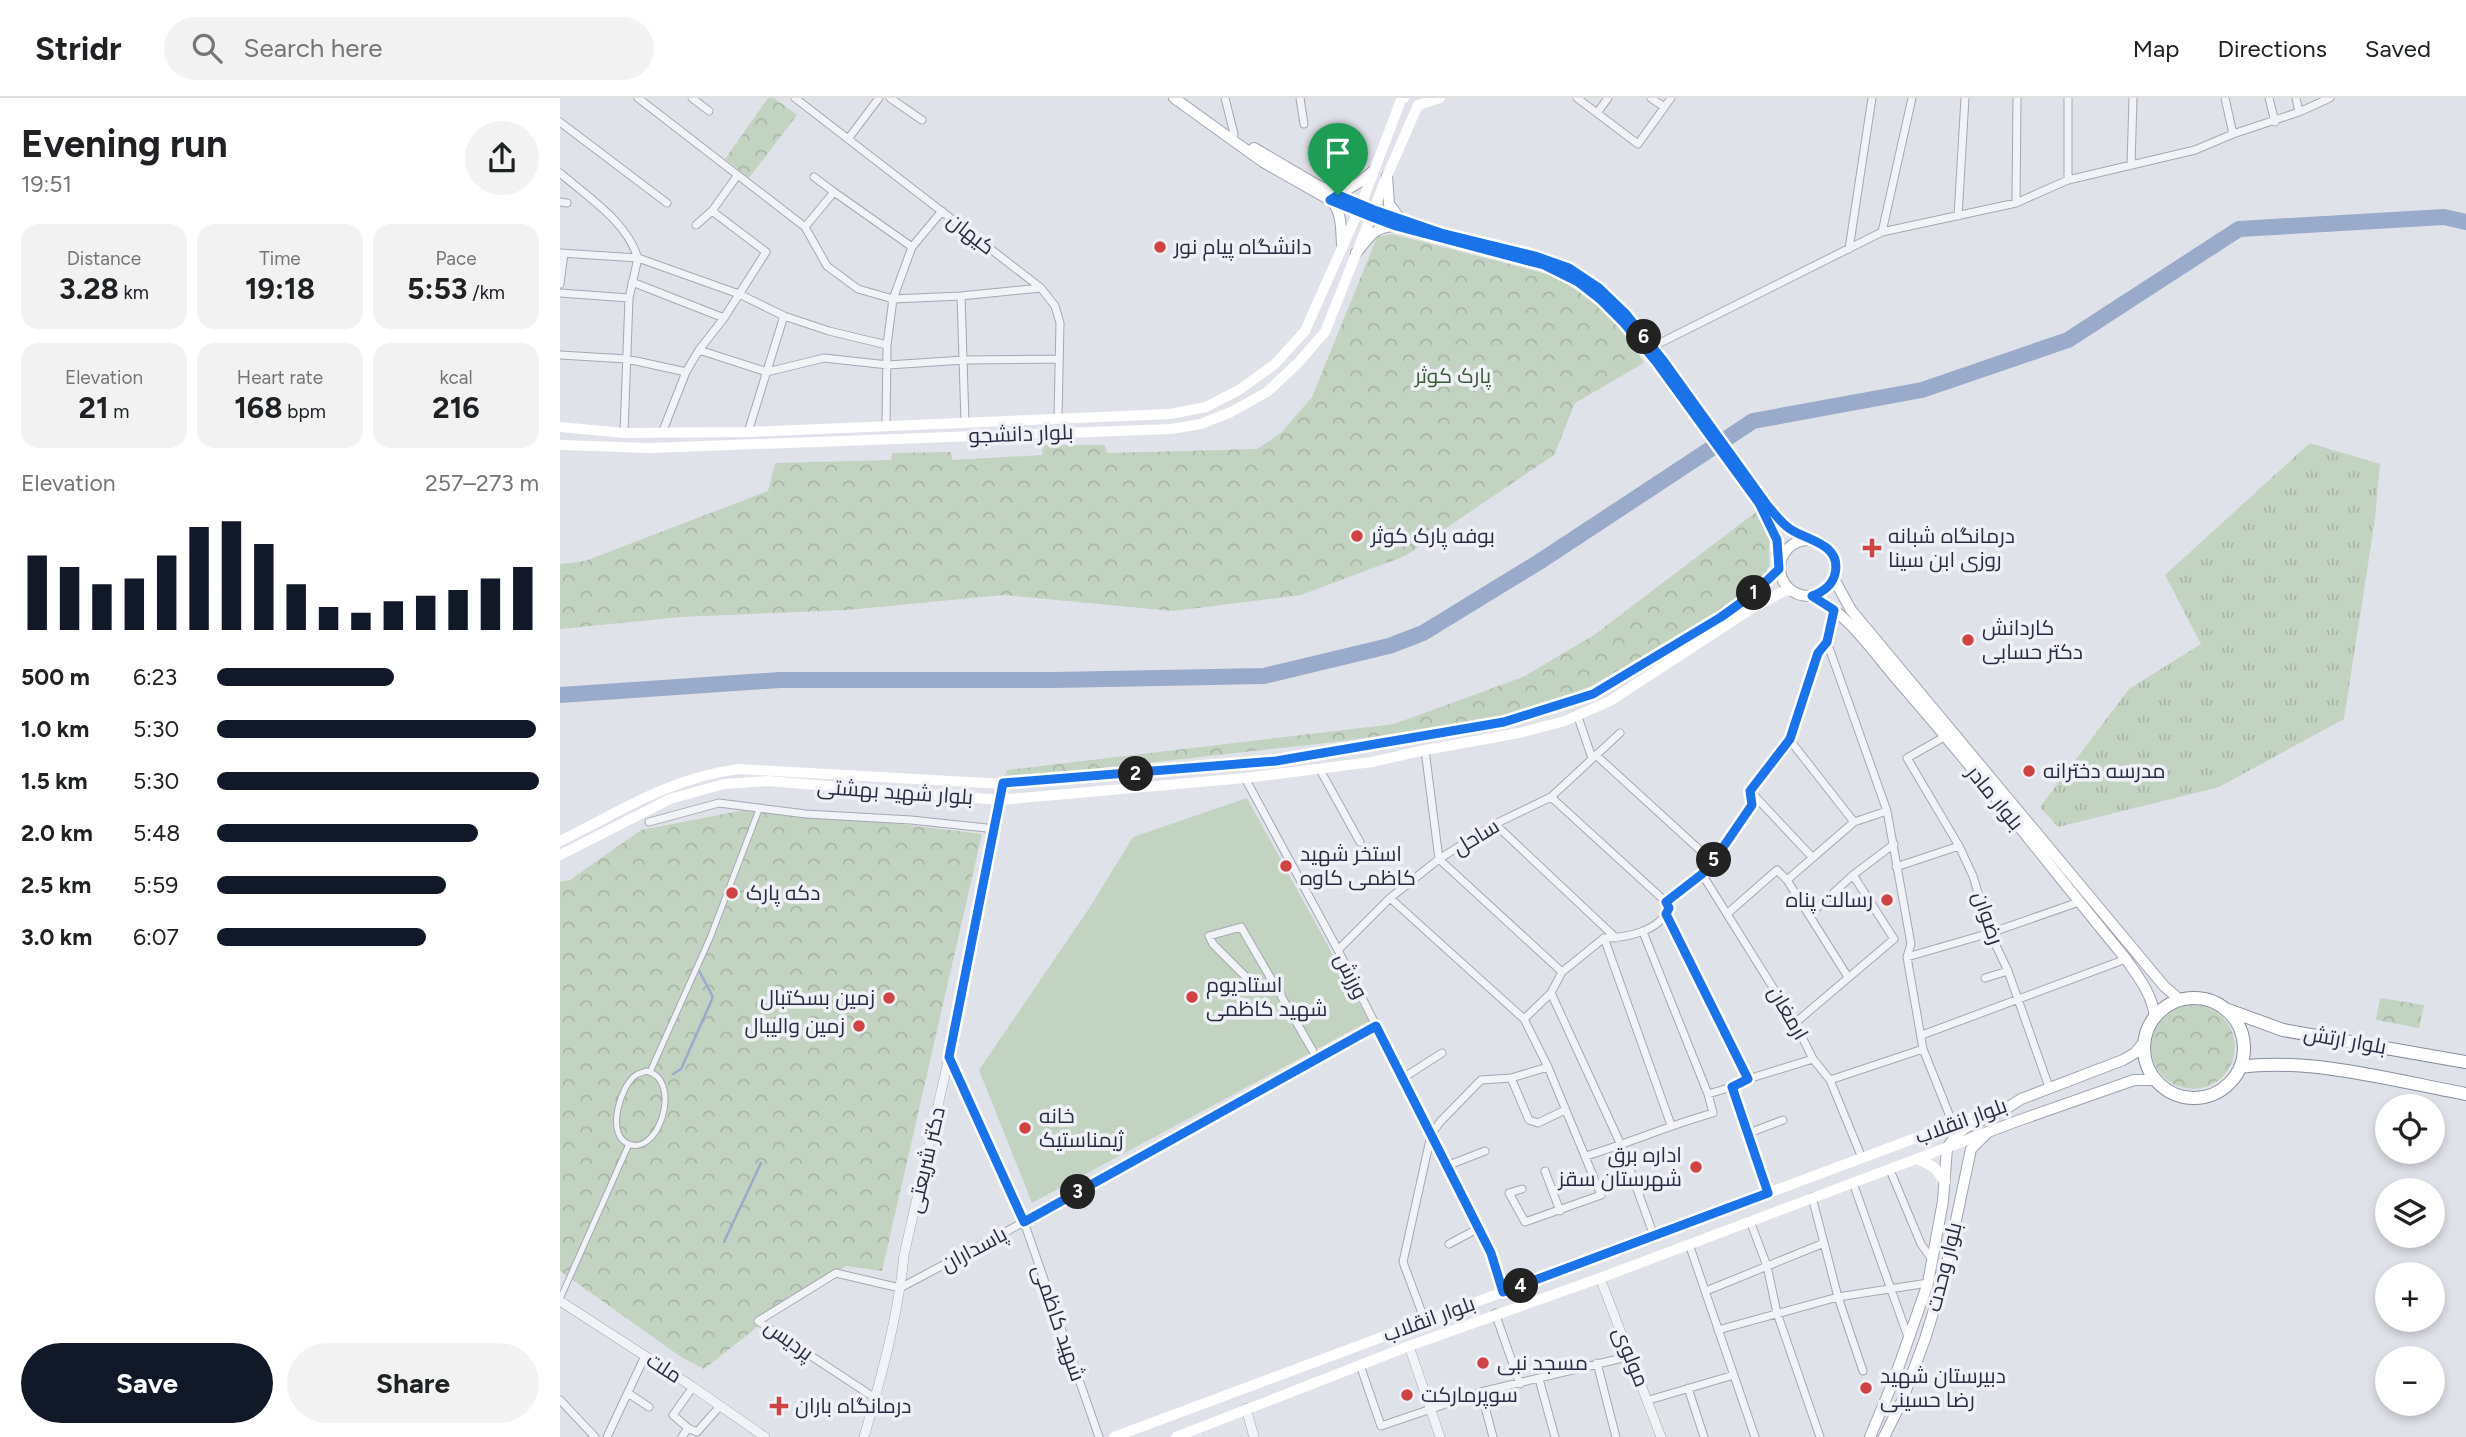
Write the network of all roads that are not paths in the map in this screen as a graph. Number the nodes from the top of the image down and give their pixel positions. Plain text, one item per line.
1 (638, 98) edge
2 (692, 98) edge
3 (795, 98) edge
4 (810, 98) edge
5 (879, 98) edge
6 (890, 98) edge
7 (1174, 98) edge
8 (1185, 98) edge
9 (1225, 98) edge
10 (1300, 98) edge
11 (1440, 98) edge
12 (1577, 98) edge
13 (1608, 98) edge
14 (1651, 98) edge
15 (1671, 98) edge
16 (1872, 98) edge
17 (1912, 98) edge
18 (1965, 98) edge
19 (2017, 98) edge
20 (2068, 98) edge
21 (2133, 98) edge
22 (2225, 98) edge
23 (2269, 98) edge
24 (2296, 98) edge
25 (2330, 98) edge
26 (1402, 99) edge
27 (804, 105) junction
28 (1664, 107) junction
29 (709, 111) dead end
30 (2299, 112) junction
31 (1597, 113) junction
32 (922, 120) dead end
33 (2275, 121) junction
34 (560, 122) edge
35 (1304, 124) dead end
36 (1234, 134) junction
37 (2233, 134) junction
38 (848, 139) junction
39 (2131, 165) junction
40 (1373, 172) junction
41 (560, 173) edge
42 (737, 176) junction
43 (1387, 176) junction
44 (814, 177) dead end
45 (2068, 180) junction
46 (834, 192) junction
47 (1334, 197) junction
48 (667, 203) dead end
49 (2016, 203) junction
50 (1359, 208) junction
51 (712, 211) junction
52 (942, 211) junction
53 (1373, 213) junction
54 (1958, 216) junction
55 (1399, 223) junction
56 (696, 225) dead end
57 (805, 227) junction
58 (1882, 232) junction
59 (1342, 244) junction
60 (912, 247) junction
61 (1849, 249) junction
62 (562, 253) edge
63 (1356, 253) junction
64 (638, 258) junction
65 (632, 282) junction
66 (560, 284) edge
67 (1041, 288) junction
68 (560, 293) edge
69 (740, 294) junction
70 (961, 296) junction
71 (629, 298) junction
72 (893, 299) junction
73 (784, 316) junction
74 (724, 318) junction
75 (1305, 331) junction
76 (1317, 342) junction
77 (887, 345) junction
78 (1652, 347) junction
79 (699, 350) junction
80 (560, 355) edge
81 (627, 359) junction
82 (1059, 359) junction
83 (964, 360) junction
84 (1660, 361) junction
85 (888, 365) junction
86 (686, 372) junction
87 (767, 372) junction
88 (1058, 417) junction
89 (965, 422) junction
90 (886, 426) junction
91 (560, 427) edge
92 (748, 432) junction
93 (624, 433) junction
94 (662, 433) junction
95 (648, 434) junction
96 (560, 445) edge
97 (650, 448) junction
98 (1761, 502) junction
99 (1811, 540) junction
100 (1780, 566) junction
101 (1834, 579) junction
102 (1791, 591) junction
103 (1812, 596) junction
104 (1834, 610) junction
105 (1827, 642) junction
106 (1578, 716) junction
107 (1620, 733) dead end
108 (1946, 736) junction
109 (1790, 739) junction
110 (1425, 750) junction
111 (1594, 757) junction
112 (1318, 768) junction
113 (1245, 778) junction
114 (1003, 783) junction
115 (1750, 791) junction
116 (1551, 797) junction
117 (1000, 800) junction
118 (760, 807) junction
119 (1887, 811) junction
120 (649, 822) dead end
121 (1854, 822) junction
122 (1495, 824) junction
123 (996, 829) junction
124 (560, 841) edge
125 (1360, 842) dead end
126 (1894, 844) junction
127 (1959, 846) junction
128 (560, 855) edge
129 (1812, 857) junction
130 (1439, 859) junction
131 (1713, 862) junction
132 (1896, 867) junction
133 (1702, 874) junction
134 (1853, 875) junction
135 (1787, 880) junction
136 (1390, 898) junction
137 (1666, 902) junction
138 (2079, 902) junction
139 (1728, 913) junction
140 (1666, 914) junction
141 (1809, 915) junction
142 (1643, 932) junction
143 (1990, 933) junction
144 (1604, 938) junction
145 (1616, 938) junction
146 (1338, 950) junction
147 (1907, 957) junction
148 (2126, 959) junction
149 (2008, 971) junction
150 (1562, 972) junction
151 (1848, 977) junction
152 (1985, 978) dead end
153 (1551, 993) junction
154 (1281, 994) junction
155 (2180, 1000) junction
156 (2017, 1001) junction
157 (2226, 1010) junction
158 (2155, 1017) junction
159 (1524, 1019) junction
160 (1795, 1023) junction
161 (1376, 1026) junction
162 (1922, 1035) junction
163 (2144, 1042) junction
164 (1923, 1049) junction
165 (1443, 1053) dead end
166 (949, 1057) junction
167 (1317, 1058) junction
168 (1813, 1059) junction
169 (2466, 1062) edge
170 (1548, 1067) junction
171 (2240, 1067) junction
172 (650, 1072) junction
173 (1402, 1078) junction
174 (1511, 1078) junction
175 (1748, 1079) junction
176 (1830, 1080) junction
177 (2156, 1080) junction
178 (1732, 1087) junction
179 (2049, 1087) junction
180 (1708, 1094) junction
181 (2466, 1094) edge
182 (2021, 1099) junction
183 (1565, 1110) junction
184 (1783, 1120) dead end
185 (1953, 1124) junction
186 (1671, 1125) junction
187 (1988, 1132) junction
188 (1749, 1133) junction
189 (1431, 1135) junction
190 (629, 1144) junction
191 (1620, 1145) junction
192 (1947, 1148) junction
193 (1485, 1150) dead end
194 (1586, 1156) junction
195 (1862, 1158) junction
196 (1918, 1159) junction
197 (1449, 1165) junction
198 (1890, 1170) junction
199 (1545, 1171) dead end
200 (1965, 1172) junction
201 (1946, 1177) junction
202 (1853, 1183) junction
203 (1522, 1189) dead end
204 (1768, 1193) junction
205 (1812, 1197) junction
206 (1943, 1201) joint
207 (1560, 1211) junction
208 (1721, 1211) junction
209 (1750, 1221) junction
210 (1024, 1222) junction
211 (1479, 1228) junction
212 (1714, 1234) junction
213 (1654, 1236) junction
214 (1824, 1243) junction
215 (1449, 1244) dead end
216 (1689, 1244) junction
217 (1933, 1262) junction
218 (1767, 1266) junction
219 (1600, 1278) junction
220 (1927, 1283) junction
221 (901, 1288) junction
222 (1891, 1290) junction
223 (1706, 1291) junction
224 (1503, 1292) junction
225 (1838, 1297) junction
226 (560, 1300) edge
227 (1496, 1313) junction
228 (1777, 1313) junction
229 (1426, 1321) junction
230 (1718, 1330) junction
231 (1908, 1340) junction
232 (1409, 1346) junction
233 (645, 1356) junction
234 (1631, 1356) junction
235 (1597, 1363) junction
236 (1360, 1365) junction
237 (1863, 1371) dead end
238 (1734, 1375) junction
239 (1539, 1379) junction
240 (1520, 1384) junction
241 (1254, 1385) junction
242 (693, 1387) junction
243 (1688, 1388) junction
244 (1480, 1392) junction
245 (628, 1393) junction
246 (875, 1398) junction
247 (560, 1400) edge
248 (1649, 1400) junction
249 (720, 1406) junction
250 (649, 1407) dead end
251 (1246, 1408) junction
252 (1430, 1410) junction
253 (688, 1428) junction
254 (595, 1437) edge
255 (607, 1437) edge
256 (682, 1437) edge
257 (765, 1437) edge
258 (864, 1437) edge
259 (1099, 1437) edge
260 (1114, 1437) edge
261 (1175, 1437) edge
262 (1254, 1437) edge
263 (1440, 1437) edge
264 (1493, 1437) edge
265 (1555, 1437) edge
266 (1616, 1437) edge
267 (1661, 1437) edge
268 (1704, 1437) edge
269 (1755, 1437) edge
270 (1820, 1437) edge
271 (1870, 1437) edge
272 (1884, 1437) edge

1 - 42 street
2 - 29 street
3 - 27 street, کیهان
4 - 27 street
5 - 38 street
6 - 32 street
7 - 47 main road
8 - 36 main road
9 - 36 street
10 - 35 street
11 - 43 main road, بلوار دانشجو
12 - 31 street
13 - 31 street
14 - 28 street
15 - 28 street
16 - 61 street
17 - 58 street
18 - 54 street
19 - 49 street
20 - 45 street
21 - 39 street
22 - 37 street
23 - 33 street
24 - 30 street
25 - 30 street
26 - 40 main road, بلوار دانشجو
27 - 38 street, کیهان
28 - 31 street
30 - 33 street
33 - 37 street
34 - 48 street
36 - 47 main road
37 - 39 street
38 - 52 street, کیهان
39 - 45 street
40 - 47 main road
40 - 50 main road, بلوار دانشجو
41 - 64 street
42 - 51 street
42 - 57 street
43 - 53 main road, بلوار دانشجو
43 - 55 main road
44 - 46 street
45 - 49 street
46 - 57 street
46 - 60 street
47 - 50 main road
47 - 59 main road
49 - 54 street
50 - 53 main road
50 - 59 main road, بلوار دانشجو
51 - 56 street
51 - 69 street
52 - 60 street
52 - 67 street, کیهان
53 - 55 main road
53 - 63 main road, بلوار دانشجو
54 - 58 street
55 - 63 main road
55 - 78 main road
55 - 84 main road
57 - 72 street
58 - 61 street
59 - 75 main road, بلوار دانشجو
60 - 72 street
61 - 78 street
62 - 64 street
62 - 66 street
63 - 76 main road, بلوار دانشجو
64 - 65 street
64 - 69 street
65 - 71 street
65 - 74 street
67 - 70 street
67 - 82 street, کیهان
68 - 71 street
69 - 73 street
69 - 74 street
70 - 72 street
70 - 83 street
71 - 81 street
72 - 77 street
73 - 77 street
73 - 87 street
74 - 79 street
75 - 76 main road
75 - 88 main road, بلوار دانشجو
76 - 97 main road, بلوار دانشجو
77 - 85 street
78 - 84 main road
79 - 86 street
79 - 87 street
80 - 81 street
81 - 86 street
81 - 93 street
82 - 83 street
82 - 88 street, کیهان
83 - 85 street
83 - 89 street
84 - 98 main road
85 - 87 street
85 - 90 street
86 - 94 street
87 - 92 street
88 - 89 main road, بلوار دانشجو
89 - 90 main road, بلوار دانشجو
90 - 92 main road, بلوار دانشجو
91 - 93 main road, بلوار دانشجو
92 - 94 main road, بلوار دانشجو
93 - 95 main road, بلوار دانشجو
94 - 95 main road, بلوار دانشجو
95 - 97 main road
96 - 97 main road, بلوار دانشجو
98 - 99 main road
98 - 100 main road
99 - 100 main road
99 - 101 main road
100 - 102 main road
100 - 114 main road, بلوار شهید بهشتی
101 - 103 main road
101 - 155 main road, بلوار مادر
102 - 103 main road
102 - 106 main road, بلوار شهید بهشتی
103 - 104 main road, بلوار مادر
104 - 105 street
104 - 108 main road, بلوار مادر
105 - 109 street
105 - 119 street
106 - 110 main road, بلوار شهید بهشتی
106 - 111 street
107 - 111 street, ساحل
108 - 127 street, رضوان
108 - 138 main road, بلوار مادر
109 - 115 street
109 - 121 street
110 - 112 main road, بلوار شهید بهشتی
110 - 130 street
111 - 116 street, ساحل
111 - 131 street
112 - 113 main road, بلوار شهید بهشتی
112 - 125 street
113 - 117 main road, بلوار شهید بهشتی
113 - 146 street, ورزش
114 - 117 main road
114 - 124 main road, بلوار شهید بهشتی
115 - 129 street
115 - 131 street
116 - 122 street, ساحل
116 - 137 street
117 - 123 street, دکتر شریعتی
117 - 128 main road, بلوار شهید بهشتی
118 - 120 street
118 - 123 street
118 - 172 street
119 - 121 street
119 - 126 street
121 - 129 street
122 - 130 street, ساحل
122 - 145 street
123 - 166 street, دکتر شریعتی
126 - 132 street
126 - 134 street
127 - 132 street
127 - 143 street, رضوان
129 - 135 street
130 - 136 street, ساحل
130 - 150 street
131 - 133 street
132 - 147 street
133 - 137 street
133 - 139 street, ارمغان
134 - 141 street
134 - 151 street
135 - 139 street
135 - 141 street
136 - 146 street, ساحل
136 - 159 street
137 - 140 street
138 - 143 street
138 - 148 main road, بلوار مادر
139 - 160 street, ارمغان
140 - 142 street
140 - 175 street
141 - 151 street
142 - 145 street
142 - 180 street
143 - 147 street
143 - 149 street, رضوان
144 - 145 street
144 - 150 street
144 - 186 street
146 - 161 street, ورزش
147 - 162 street
148 - 156 street
148 - 158 main road, بلوار مادر
149 - 152 street
149 - 156 street, رضوان
150 - 153 street
151 - 160 street
153 - 159 street
153 - 191 street
154 - 154 street
154 - 167 street
155 - 157 highway
155 - 158 highway
156 - 162 street
156 - 179 street, رضوان
157 - 169 highway, بلوار ارتش
157 - 171 highway
158 - 163 highway
159 - 170 street
160 - 168 street, ارمغان
161 - 167 street, پاسداران
161 - 173 street, ورزش
162 - 164 street
163 - 177 highway
163 - 179 main road, بلوار انقلاب
164 - 176 street
164 - 185 street
165 - 173 street
166 - 210 street, شهید کاظمی
166 - 221 street, دکتر شریعتی
167 - 210 street, پاسداران
168 - 175 street
168 - 176 street, ارمغان
170 - 174 street
170 - 183 street
171 - 177 highway
171 - 181 highway, بلوار ارتش
172 - 190 street
172 - 190 street
173 - 189 street, ورزش
174 - 183 street
174 - 189 street
175 - 178 street
176 - 195 street, ارمغان
177 - 187 main road, بلوار انقلاب
178 - 180 street
178 - 188 street
179 - 182 main road, بلوار انقلاب
180 - 186 street
182 - 185 main road, بلوار انقلاب
182 - 192 main road, بلوار انقلاب
183 - 194 street
184 - 188 street
185 - 195 main road, بلوار انقلاب
186 - 191 street
187 - 192 main road, بلوار انقلاب
187 - 200 main road, بلوار وحدت
188 - 204 street
189 - 197 street, ورزش
189 - 229 street
190 - 226 street
191 - 194 street
191 - 213 street
192 - 196 main road, بلوار انقلاب
192 - 201 main road, بلوار انقلاب
193 - 197 street
194 - 207 street
195 - 204 main road, بلوار انقلاب
196 - 198 main road, بلوار انقلاب
196 - 201 main road
197 - 211 street, ورزش
198 - 202 main road, بلوار انقلاب
198 - 217 street
199 - 207 street
200 - 201 main road
200 - 272 main road, بلوار وحدت
201 - 206 main road, بلوار انقلاب
202 - 205 main road, بلوار انقلاب
202 - 222 street
203 - 207 street
204 - 208 main road, بلوار انقلاب
205 - 209 main road, بلوار انقلاب
205 - 214 street
206 - 217 main road, بلوار وحدت
208 - 212 main road
208 - 213 main road, بلوار انقلاب
209 - 212 main road, بلوار انقلاب
209 - 218 street
210 - 221 street, پاسداران
210 - 259 street, شهید کاظمی
211 - 215 street
211 - 224 street, ورزش
212 - 216 main road, بلوار انقلاب
213 - 224 main road, بلوار انقلاب
214 - 218 street
214 - 225 street
216 - 219 main road, بلوار انقلاب
216 - 223 street
217 - 220 main road, بلوار وحدت
218 - 223 street
218 - 228 street
219 - 227 main road, بلوار انقلاب
219 - 234 street, مولوی
220 - 222 street
220 - 231 main road, بلوار وحدت
221 - 246 street, دکتر شریعتی
221 - 246 street, پردیس
222 - 225 street
222 - 231 street
223 - 230 street
224 - 229 main road, بلوار انقلاب
225 - 228 street
225 - 237 street
226 - 233 street, ملت
227 - 232 main road, بلوار انقلاب
227 - 240 street
228 - 230 street
228 - 270 street
229 - 241 main road, بلوار انقلاب
230 - 238 street
231 - 271 main road, بلوار وحدت
232 - 236 main road, بلوار انقلاب
232 - 252 street
233 - 242 street, ملت
233 - 245 street
234 - 235 street
234 - 248 street, مولوی
235 - 239 street
235 - 266 street
236 - 251 main road, بلوار انقلاب
236 - 252 street
238 - 243 street
238 - 269 street
239 - 240 street
239 - 265 street
240 - 244 street
241 - 251 main road
241 - 260 main road, بلوار انقلاب
242 - 249 street, ملت
242 - 253 street
243 - 248 street
243 - 268 street
244 - 252 street
244 - 264 street
245 - 250 street
245 - 255 street
246 - 258 street, دکتر شریعتی
247 - 254 street
248 - 267 street, مولوی
249 - 253 street
249 - 257 street, ملت
251 - 261 main road, بلوار انقلاب
251 - 262 street
252 - 263 street
253 - 256 street

